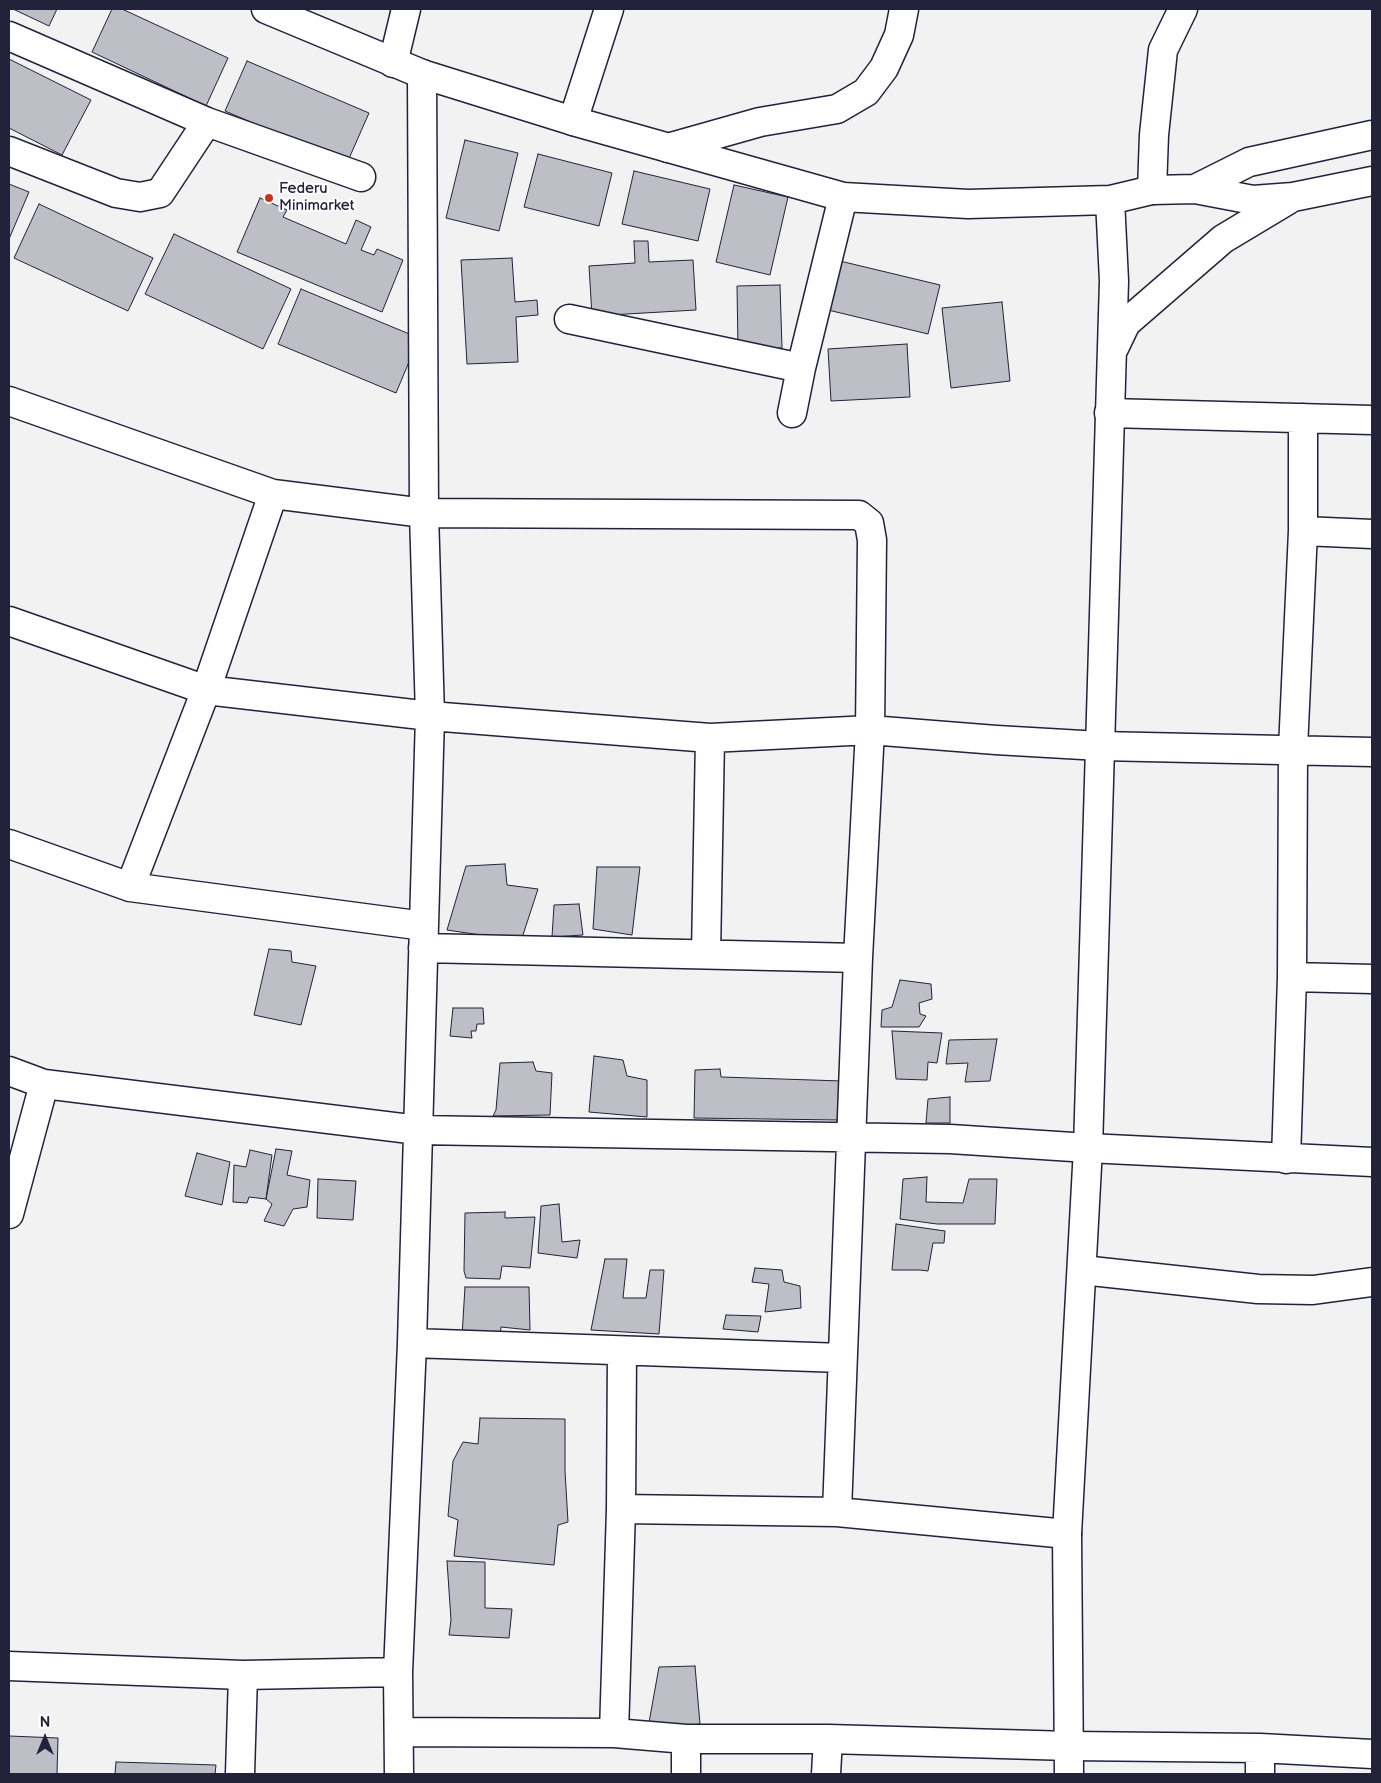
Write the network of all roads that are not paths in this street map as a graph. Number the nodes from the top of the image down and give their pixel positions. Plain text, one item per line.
1 (266, 9) edge
2 (406, 9) edge
3 (610, 9) edge
4 (904, 9) edge
5 (1183, 9) edge
6 (9, 36) edge
7 (393, 63) junction
8 (422, 74) junction
9 (573, 121) junction
10 (207, 122) junction
11 (1372, 135) edge
12 (668, 148) junction
13 (9, 151) edge
14 (361, 177) dead end
15 (1372, 181) edge
16 (1195, 189) junction
17 (1152, 190) junction
18 (844, 196) junction
19 (1293, 196) junction
20 (1110, 200) junction
21 (569, 319) dead end
22 (1112, 354) junction
23 (801, 368) junction
24 (9, 401) edge
25 (792, 412) dead end
26 (1109, 412) junction
27 (1303, 418) junction
28 (1372, 420) edge
29 (273, 494) junction
30 (424, 513) junction
31 (1303, 531) junction
32 (1372, 534) edge
33 (9, 622) edge
34 (206, 690) junction
35 (430, 716) junction
36 (870, 730) junction
37 (710, 738) junction
38 (1100, 746) junction
39 (1293, 749) junction
40 (1372, 752) edge
41 (9, 844) edge
42 (130, 887) junction
43 (423, 937) junction
44 (706, 954) junction
45 (858, 958) junction
46 (1292, 977) junction
47 (1372, 979) edge
48 (9, 1071) edge
49 (44, 1084) junction
50 (418, 1130) junction
51 (851, 1138) junction
52 (1088, 1148) junction
53 (1286, 1159) junction
54 (1372, 1162) edge
55 (9, 1214) edge
56 (1082, 1270) junction
57 (1372, 1282) edge
58 (412, 1342) junction
59 (622, 1351) junction
60 (842, 1358) junction
61 (622, 1509) junction
62 (837, 1512) junction
63 (1067, 1534) junction
64 (9, 1666) edge
65 (398, 1672) junction
66 (243, 1675) junction
67 (399, 1732) junction
68 (614, 1733) junction
69 (828, 1739) junction
70 (686, 1740) junction
71 (1070, 1746) junction
72 (1372, 1754) edge
73 (1260, 1761) edge
74 (240, 1774) edge
75 (399, 1774) edge
76 (686, 1774) edge
77 (826, 1774) edge
78 (1069, 1774) edge

1 - 7 street
2 - 7 street
3 - 9 street
4 - 12 street
5 - 17 street
6 - 10 street
7 - 8 street
8 - 9 street
8 - 30 street
9 - 12 street
10 - 13 street
10 - 14 street
11 - 16 street
12 - 18 street
15 - 19 street
16 - 17 street
16 - 19 street
17 - 20 street
18 - 20 street
18 - 23 street
19 - 22 street
20 - 22 street
21 - 23 street
22 - 26 street
23 - 25 street
24 - 29 street
26 - 27 street
26 - 38 street
27 - 28 street
27 - 31 street
29 - 30 street
29 - 34 street
30 - 35 street
30 - 36 street
31 - 32 street
31 - 39 street
33 - 34 street
34 - 35 street
34 - 42 street
35 - 37 street
35 - 43 street
36 - 37 street
36 - 38 street
36 - 45 street
37 - 44 street
38 - 39 street
38 - 52 street
39 - 40 street
39 - 46 street
41 - 42 street
42 - 43 street
43 - 44 street
43 - 50 street
44 - 45 street
45 - 51 street
46 - 47 street
46 - 53 street
48 - 49 street
49 - 50 street
49 - 55 street
50 - 51 street
50 - 58 street
51 - 52 street
51 - 60 street
52 - 53 street
52 - 56 street
53 - 54 street
56 - 57 street
56 - 63 street
58 - 59 street
58 - 65 street
59 - 60 street
59 - 61 street
60 - 62 street
61 - 62 street
61 - 68 street
62 - 63 street
63 - 71 street
64 - 66 street
65 - 66 street
65 - 67 street
66 - 74 street
67 - 68 street
67 - 75 street
68 - 70 street
69 - 70 street
69 - 71 street
69 - 77 street
70 - 76 street
71 - 73 street
71 - 78 street
72 - 73 street

